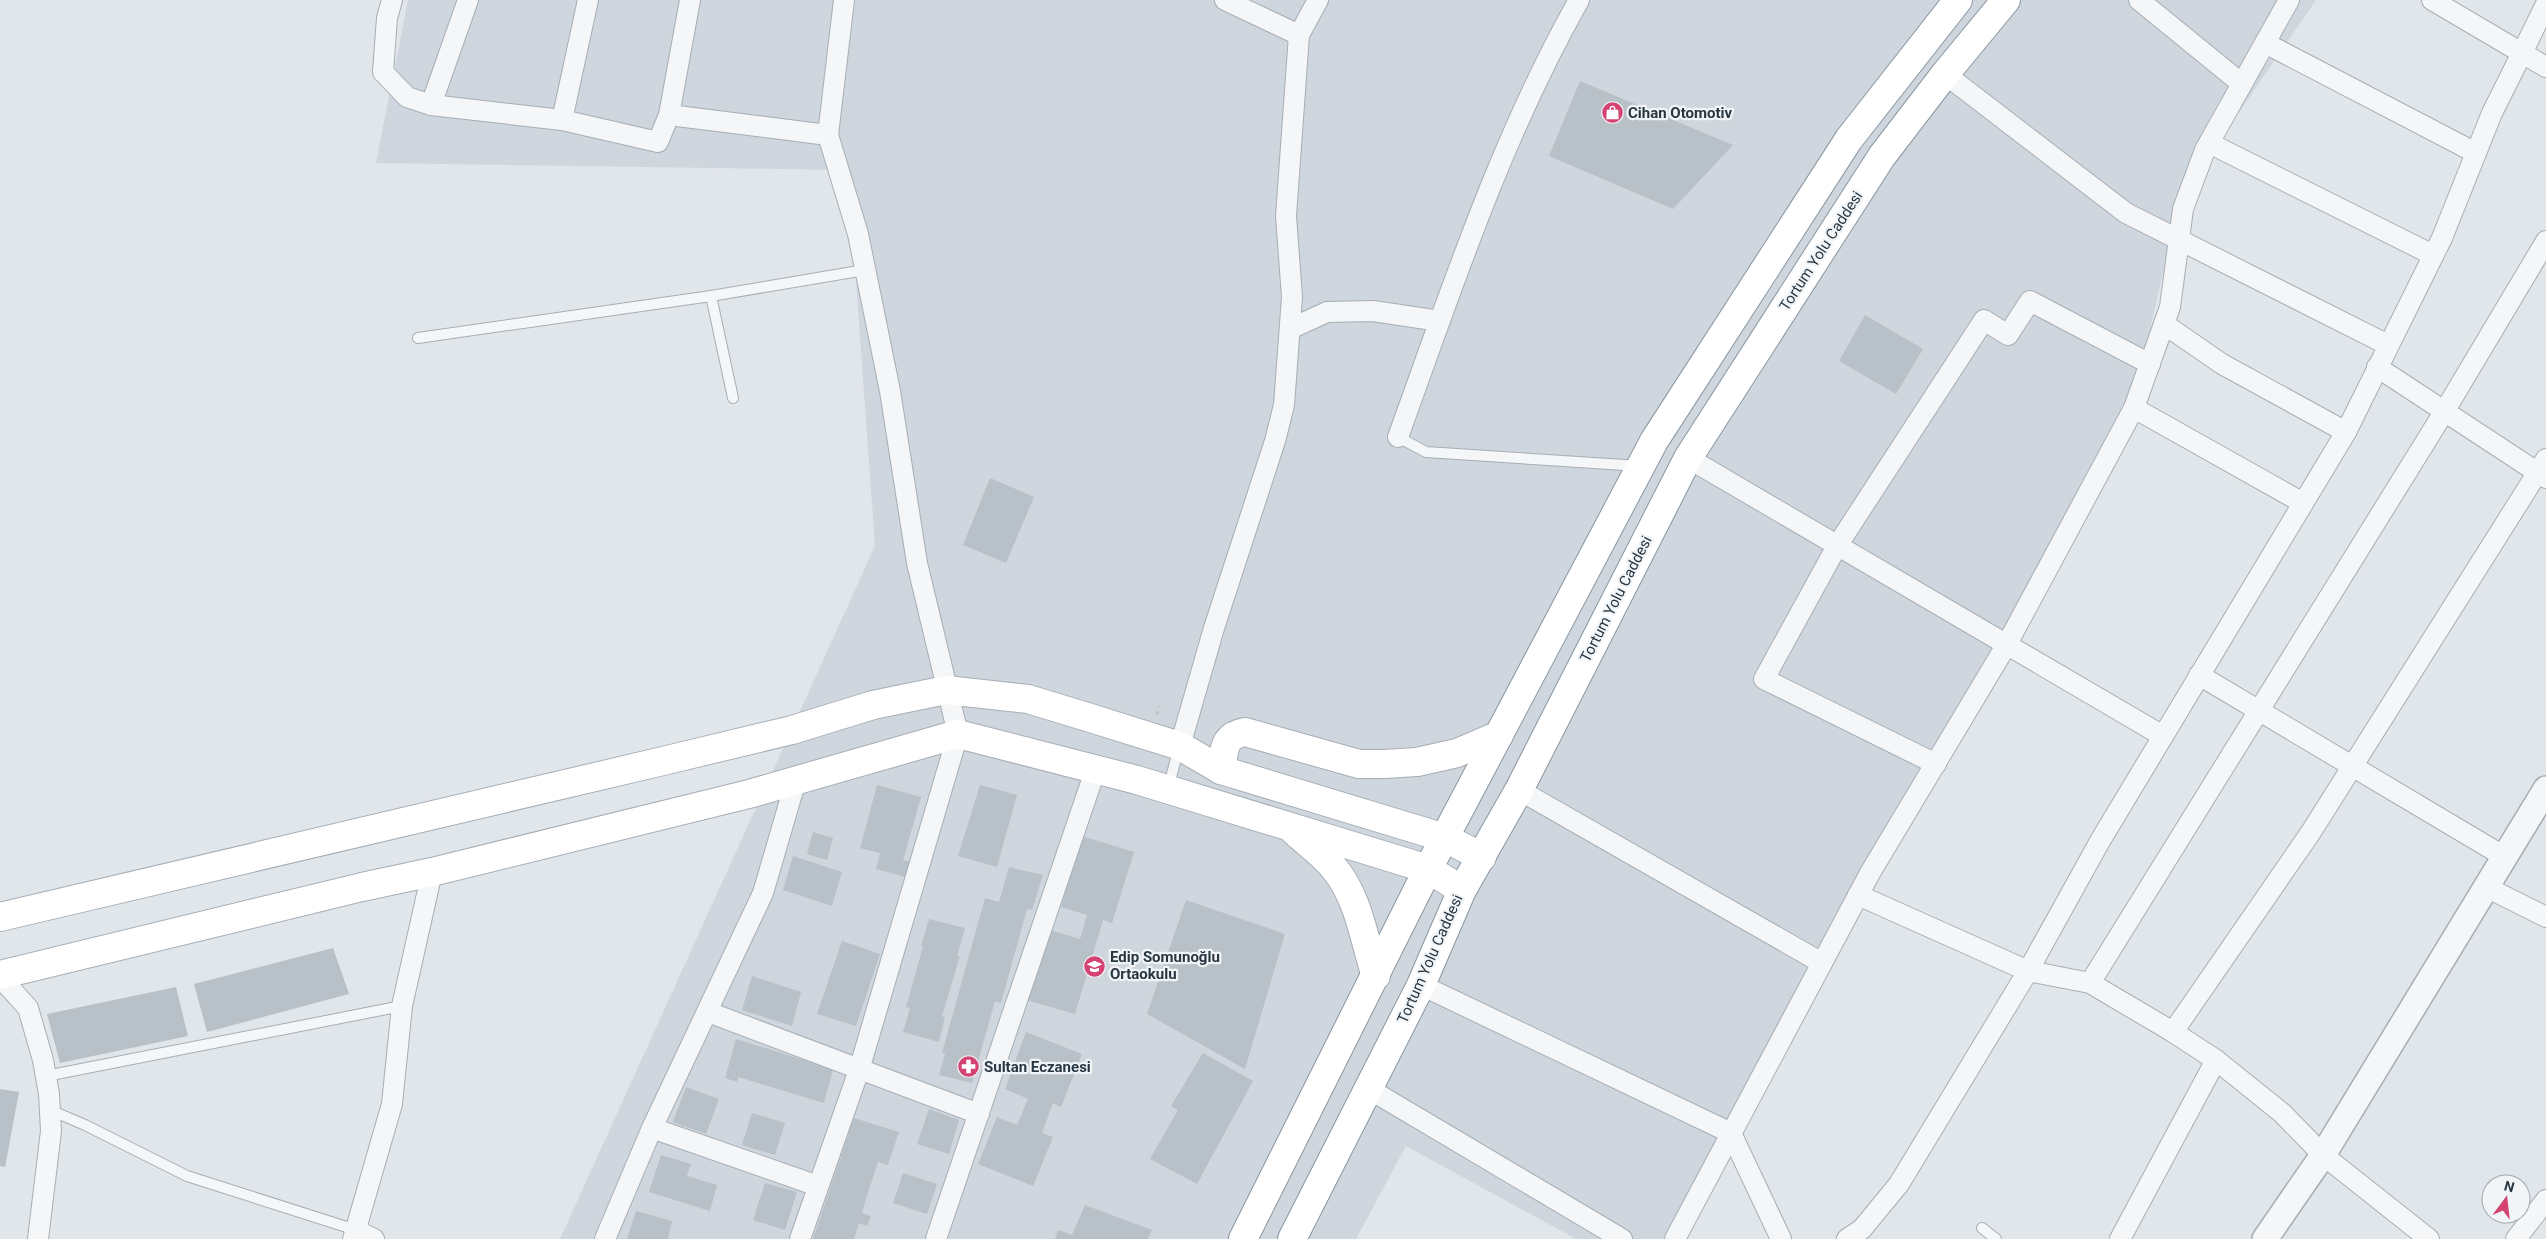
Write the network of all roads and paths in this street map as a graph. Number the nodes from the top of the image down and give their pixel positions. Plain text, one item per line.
1 (392, 0) edge
2 (468, 0) edge
3 (588, 0) edge
4 (690, 0) edge
5 (844, 0) edge
6 (1225, 0) edge
7 (1318, 0) edge
8 (1579, 0) edge
9 (1958, 0) edge
10 (2006, 0) edge
11 (2139, 0) edge
12 (2289, 0) edge
13 (2432, 0) edge
14 (2546, 4) edge
15 (1299, 35) junction
16 (2265, 43) junction
17 (2522, 53) junction
18 (2546, 67) edge
19 (1945, 74) junction
20 (2242, 84) junction
21 (431, 105) junction
22 (669, 115) junction
23 (562, 120) junction
24 (828, 135) junction
25 (2209, 143) junction
26 (2476, 153) junction
27 (2179, 239) junction
28 (2546, 241) edge
29 (2433, 255) junction
30 (865, 270) junction
31 (712, 296) junction
32 (1440, 321) junction
33 (2164, 324) junction
34 (1290, 329) junction
35 (418, 338) dead end
36 (2388, 345) junction
37 (2150, 364) junction
38 (2377, 368) junction
39 (733, 398) dead end
40 (2134, 408) junction
41 (2444, 412) junction
42 (2346, 432) junction
43 (1398, 437) joint
44 (1688, 458) junction
45 (1641, 466) junction
46 (2543, 470) edge
47 (2303, 503) junction
48 (1837, 546) junction
49 (2007, 644) junction
50 (2199, 675) junction
51 (946, 690) junction
52 (2259, 710) junction
53 (958, 734) junction
54 (1498, 735) junction
55 (2162, 736) junction
56 (1180, 746) junction
57 (1936, 764) junction
58 (2353, 766) junction
59 (1096, 768) junction
60 (1220, 770) junction
61 (796, 780) junction
62 (1167, 789) junction
63 (2546, 789) edge
64 (1519, 790) junction
65 (1289, 827) junction
66 (1445, 838) junction
67 (1482, 857) junction
68 (2505, 857) junction
69 (1428, 869) junction
70 (432, 872) junction
71 (2486, 888) junction
72 (1462, 890) junction
73 (1858, 895) junction
74 (2546, 917) edge
75 (0, 918) edge
76 (1822, 963) junction
77 (2028, 971) junction
78 (0, 976) edge
79 (1376, 976) junction
80 (2090, 983) junction
81 (1421, 984) junction
82 (402, 1006) junction
83 (708, 1012) junction
84 (2173, 1032) junction
85 (2216, 1060) junction
86 (859, 1070) junction
87 (46, 1076) junction
88 (1369, 1089) junction
89 (50, 1110) junction
90 (980, 1114) junction
91 (652, 1128) junction
92 (1731, 1132) junction
93 (2323, 1155) junction
94 (818, 1186) junction
95 (2546, 1200) edge
96 (1982, 1228) dead end
97 (354, 1234) edge
98 (38, 1239) edge
99 (374, 1239) edge
100 (605, 1239) edge
101 (800, 1239) edge
102 (936, 1239) edge
103 (1244, 1239) edge
104 (1292, 1239) edge
105 (1622, 1239) edge
106 (1675, 1239) edge
107 (1781, 1239) edge
108 (1847, 1239) edge
109 (1996, 1239) edge
110 (2120, 1239) edge
111 (2265, 1239) edge
112 (2429, 1239) edge
113 (2516, 1239) edge

1 - 21 street
2 - 21 street
3 - 23 street
4 - 22 street
5 - 24 street
6 - 15 street
7 - 15 street
8 - 32 street
9 - 45 main road
10 - 19 main road, Tortum Yolu Caddesi
11 - 20 street
12 - 16 street
13 - 17 street
14 - 17 street
15 - 34 street
16 - 20 street
16 - 26 street
17 - 18 street
17 - 26 street
19 - 27 street
19 - 44 main road, Tortum Yolu Caddesi
20 - 25 street
21 - 23 street
22 - 23 street
22 - 24 street
24 - 30 street
25 - 27 street
25 - 29 street
26 - 29 street
27 - 33 street
27 - 36 street
28 - 41 street
29 - 36 street
30 - 31 lane
30 - 51 street
31 - 35 lane
31 - 39 lane
32 - 34 street
32 - 43 street
33 - 37 street
33 - 42 street
34 - 56 street
36 - 38 street
37 - 40 street
37 - 48 street
38 - 41 street
38 - 42 street
40 - 47 street
40 - 49 street
41 - 46 street
41 - 52 street
42 - 47 street
43 - 45 lane
44 - 48 street
44 - 64 main road, Tortum Yolu Caddesi
45 - 54 main road
46 - 58 street
47 - 50 street
48 - 49 street
48 - 57 street
49 - 55 street
49 - 57 street
50 - 52 street
50 - 55 street
51 - 53 street
51 - 56 main road
51 - 75 main road
52 - 58 street
52 - 80 street
53 - 59 main road
53 - 61 main road
53 - 86 street
54 - 60 main road
54 - 66 main road
55 - 77 street
56 - 60 main road
56 - 62 lane
57 - 73 street
58 - 68 street
58 - 84 street
59 - 62 main road
59 - 90 street
60 - 66 main road
61 - 70 main road
61 - 83 street
62 - 65 main road
63 - 68 street
64 - 67 main road, Tortum Yolu Caddesi
64 - 76 street
65 - 69 main road
65 - 79 main road
66 - 67 main road
66 - 69 main road
67 - 72 main road, Tortum Yolu Caddesi
68 - 71 street
69 - 72 main road
69 - 79 main road
70 - 78 main road
70 - 82 street
71 - 74 street
71 - 93 street
72 - 81 main road, Tortum Yolu Caddesi
73 - 76 street
73 - 77 street
76 - 92 street
77 - 80 street
77 - 108 street
78 - 87 street
79 - 103 main road
80 - 84 street
81 - 88 main road, Tortum Yolu Caddesi
81 - 92 street
82 - 87 lane
82 - 97 street
83 - 86 street
83 - 91 street
84 - 85 street
85 - 93 street
85 - 110 street
86 - 90 street
86 - 94 street
87 - 89 street
88 - 104 main road, Tortum Yolu Caddesi
88 - 105 street
89 - 97 lane
89 - 98 street
90 - 102 street
91 - 94 street
91 - 100 street
92 - 106 street
92 - 107 street
93 - 111 street
93 - 112 street
94 - 101 street
95 - 113 street
96 - 109 lane
97 - 99 street

